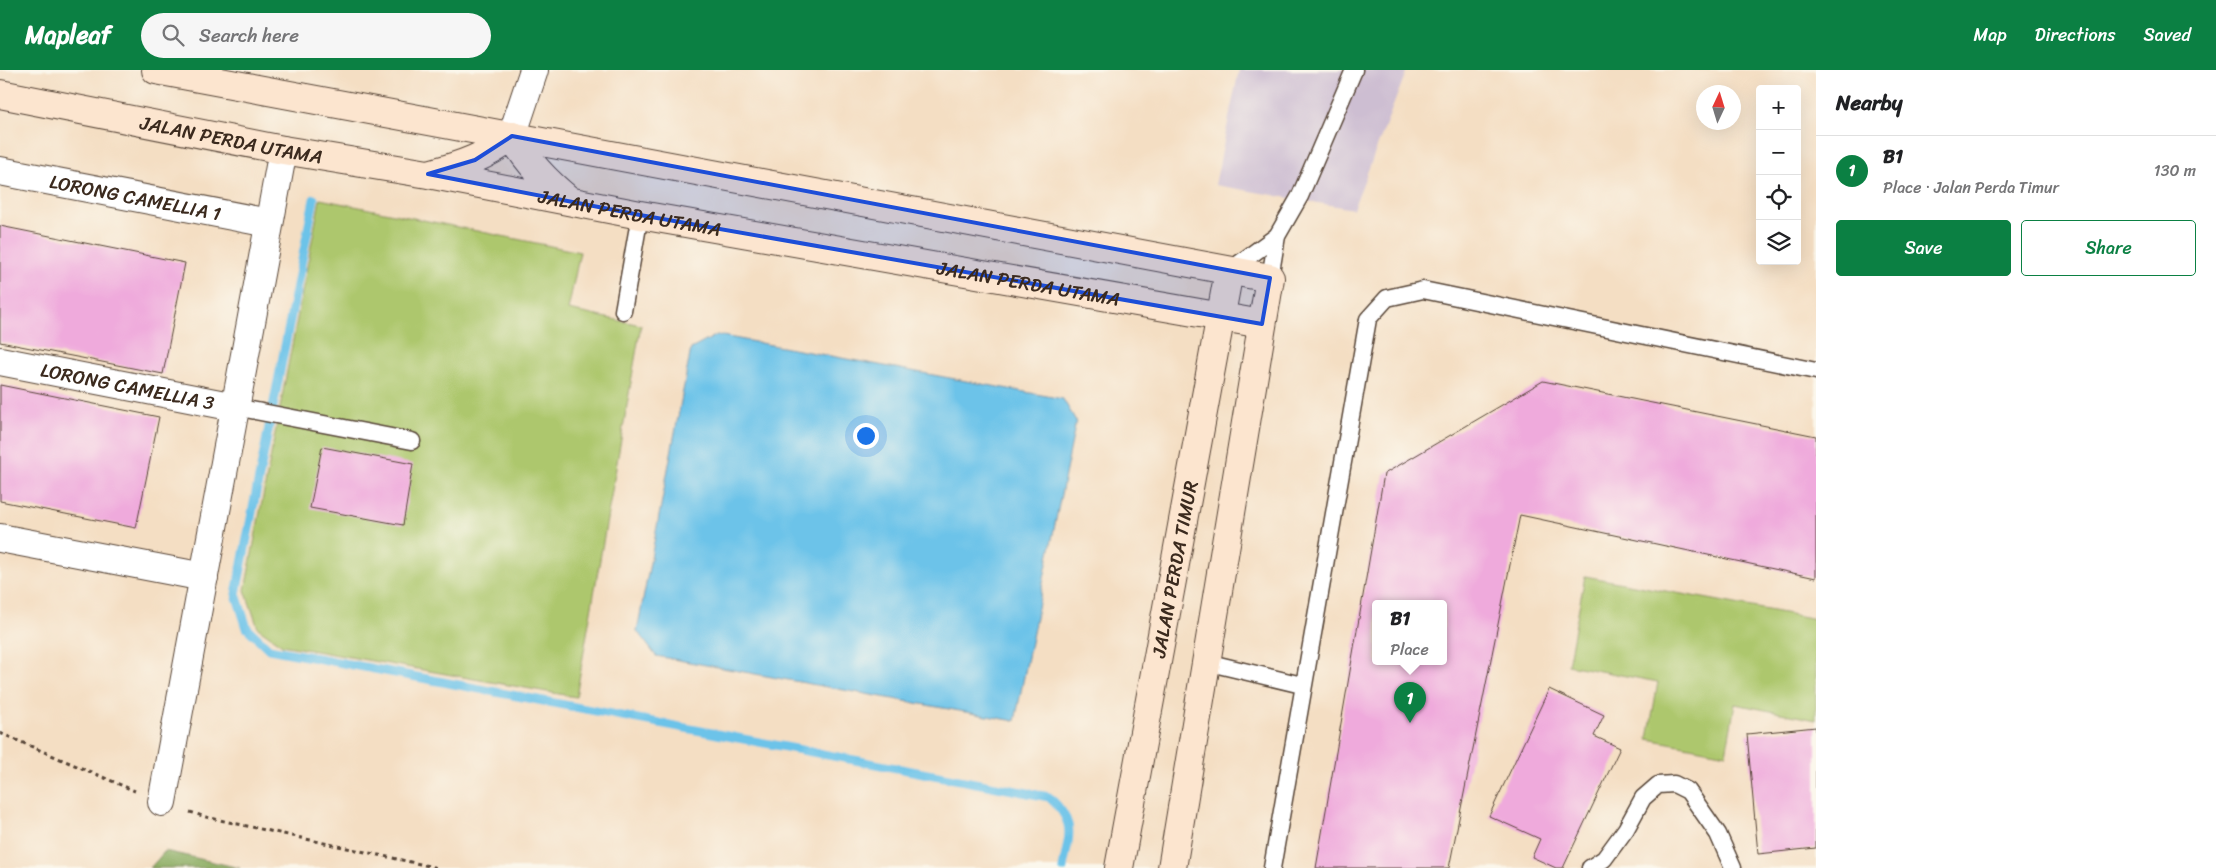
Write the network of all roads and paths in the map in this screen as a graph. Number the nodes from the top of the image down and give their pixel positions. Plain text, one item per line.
1 (156, 70) edge
2 (534, 70) edge
3 (1354, 70) edge
4 (0, 94) edge
5 (512, 136) junction
6 (283, 150) junction
7 (0, 170) edge
8 (428, 174) junction
9 (571, 202) junction
10 (640, 215) junction
11 (269, 222) junction
12 (1277, 236) junction
13 (1229, 271) junction
14 (1270, 278) junction
15 (623, 311) dead end
16 (1221, 317) junction
17 (1262, 324) junction
18 (0, 361) edge
19 (1816, 371) edge
20 (245, 409) junction
21 (412, 441) dead end
22 (0, 538) edge
23 (204, 578) junction
24 (1206, 662) junction
25 (1302, 685) junction
26 (0, 734) edge
27 (162, 802) junction
28 (438, 868) edge
29 (1119, 868) edge
30 (1172, 868) edge
31 (1272, 868) edge
32 (1590, 868) edge
33 (1733, 868) edge

1 - 5 street
2 - 5 street
3 - 12 lane
4 - 6 street, JALAN PERDA UTAMA
5 - 8 street
5 - 9 street
5 - 13 street
6 - 8 street, JALAN PERDA UTAMA
6 - 11 street
7 - 11 street, LORONG CAMELLIA 1
8 - 9 street, JALAN PERDA UTAMA
9 - 10 street, JALAN PERDA UTAMA
10 - 15 lane
10 - 16 street, JALAN PERDA UTAMA
11 - 20 street
12 - 13 lane
12 - 14 lane
13 - 14 street
13 - 16 street, JALAN PERDA TIMUR
14 - 17 street
16 - 17 street, JALAN PERDA UTAMA
16 - 29 street, JALAN PERDA TIMUR
17 - 24 street
18 - 20 street, LORONG CAMELLIA 3
19 - 25 lane
20 - 21 lane
20 - 23 street
22 - 23 street
23 - 27 street
24 - 25 lane
24 - 30 street
25 - 31 lane
26 - 27 path
27 - 28 path
32 - 33 lane

